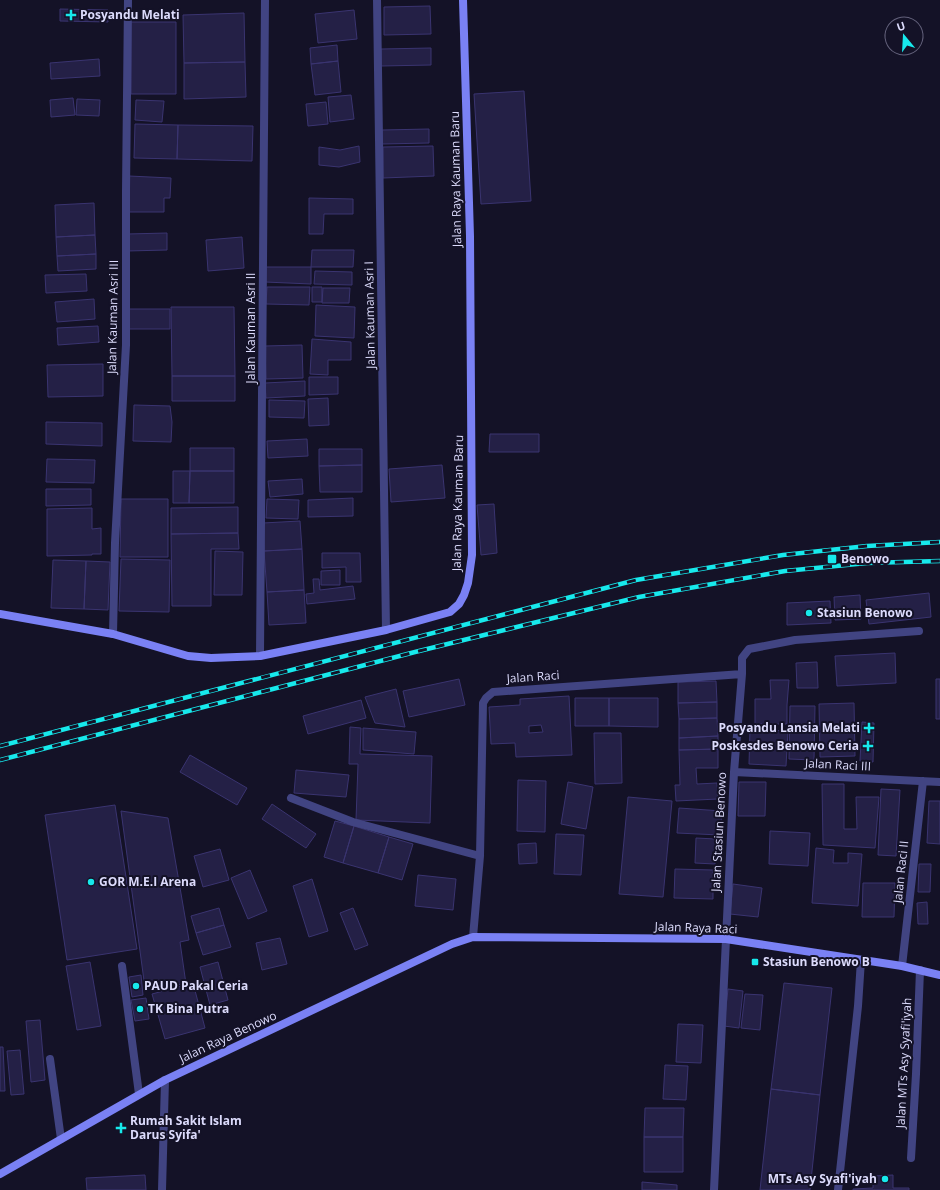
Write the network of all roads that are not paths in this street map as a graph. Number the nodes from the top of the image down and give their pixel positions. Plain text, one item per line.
1 (128, 0) edge
2 (265, 0) edge
3 (377, 0) edge
4 (463, 0) edge
5 (0, 614) edge
6 (386, 630) junction
7 (919, 631) dead end
8 (113, 634) junction
9 (260, 656) junction
10 (742, 674) junction
11 (734, 772) junction
12 (923, 781) junction
13 (940, 782) edge
14 (291, 798) dead end
15 (480, 856) junction
16 (473, 937) junction
17 (726, 939) junction
18 (861, 960) junction
19 (122, 966) dead end
20 (902, 966) junction
21 (920, 970) junction
22 (940, 975) edge
23 (50, 1059) dead end
24 (165, 1080) junction
25 (139, 1094) junction
26 (61, 1139) junction
27 (911, 1158) dead end
28 (0, 1174) edge
29 (162, 1190) edge
30 (714, 1190) edge
31 (838, 1190) edge

1 - 8 street, Jalan Kauman Asri III
2 - 9 street, Jalan Kauman Asri II
3 - 6 street, Jalan Kauman Asri I
4 - 6 street, Jalan Raya Kauman Baru
5 - 8 street, Jalan Raya Kauman Baru
6 - 9 street, Jalan Raya Kauman Baru
7 - 10 street, Jalan Stasiun Benowo
8 - 9 street, Jalan Raya Kauman Baru
10 - 11 street, Jalan Stasiun Benowo
10 - 15 street, Jalan Raci
11 - 12 street, Jalan Raci III
11 - 17 street, Jalan Stasiun Benowo
12 - 13 street, Jalan Raci III
12 - 20 street, Jalan Raci II
14 - 15 street
15 - 16 street, Jalan Raci
16 - 17 street, Jalan Raya Raci
16 - 24 street, Jalan Raya Benowo
17 - 18 street, Jalan Raya Raci
17 - 30 street, Jalan Stasiun Benowo
18 - 20 street, Jalan Raya Raci
18 - 31 street
19 - 25 street
20 - 21 street, Jalan Raya Raci
21 - 22 street, Jalan Raya Raci
21 - 27 street, Jalan MTs Asy Syafi'iyah
23 - 26 street
24 - 25 street, Jalan Raya Benowo
24 - 29 street
25 - 26 street, Jalan Raya Benowo
26 - 28 street, Jalan Raya Benowo

